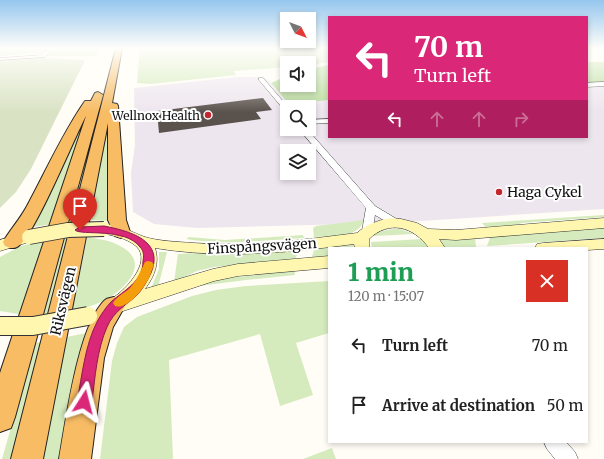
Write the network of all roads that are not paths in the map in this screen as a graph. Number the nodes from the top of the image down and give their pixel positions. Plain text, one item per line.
1 (108, 69) edge
2 (109, 69) edge
3 (106, 77) junction
4 (261, 79) dead end
5 (604, 84) edge
6 (588, 85) edge
7 (280, 102) edge
8 (328, 121) edge
9 (316, 122) edge
10 (309, 136) edge
11 (371, 208) junction
12 (396, 223) junction
13 (604, 223) edge
14 (121, 232) junction
15 (426, 234) junction
16 (364, 239) edge
17 (139, 240) junction
18 (6, 244) edge
19 (604, 244) edge
20 (436, 247) edge
21 (558, 247) edge
22 (328, 262) edge
23 (114, 306) junction
24 (0, 326) edge
25 (0, 416) edge
26 (555, 443) edge
27 (27, 459) edge
28 (75, 459) edge
29 (568, 459) edge

1 - 3 highway, Riksvägen
2 - 3 highway, Riksvägen
3 - 14 highway
3 - 18 highway
3 - 25 highway, Riksvägen
3 - 27 highway, Riksvägen
4 - 7 street
5 - 6 street
8 - 9 street
10 - 11 street
11 - 12 street
11 - 16 street
12 - 15 main road
12 - 16 main road, Finspångsvägen
13 - 15 main road
14 - 17 main road, Finspångsvägen
14 - 18 main road, Finspångsvägen, bridge
15 - 20 main road
16 - 17 main road, Finspångsvägen
17 - 23 main road
19 - 21 main road
22 - 23 main road, Finspångsvägen
23 - 24 main road, bridge
23 - 28 highway
26 - 29 street

